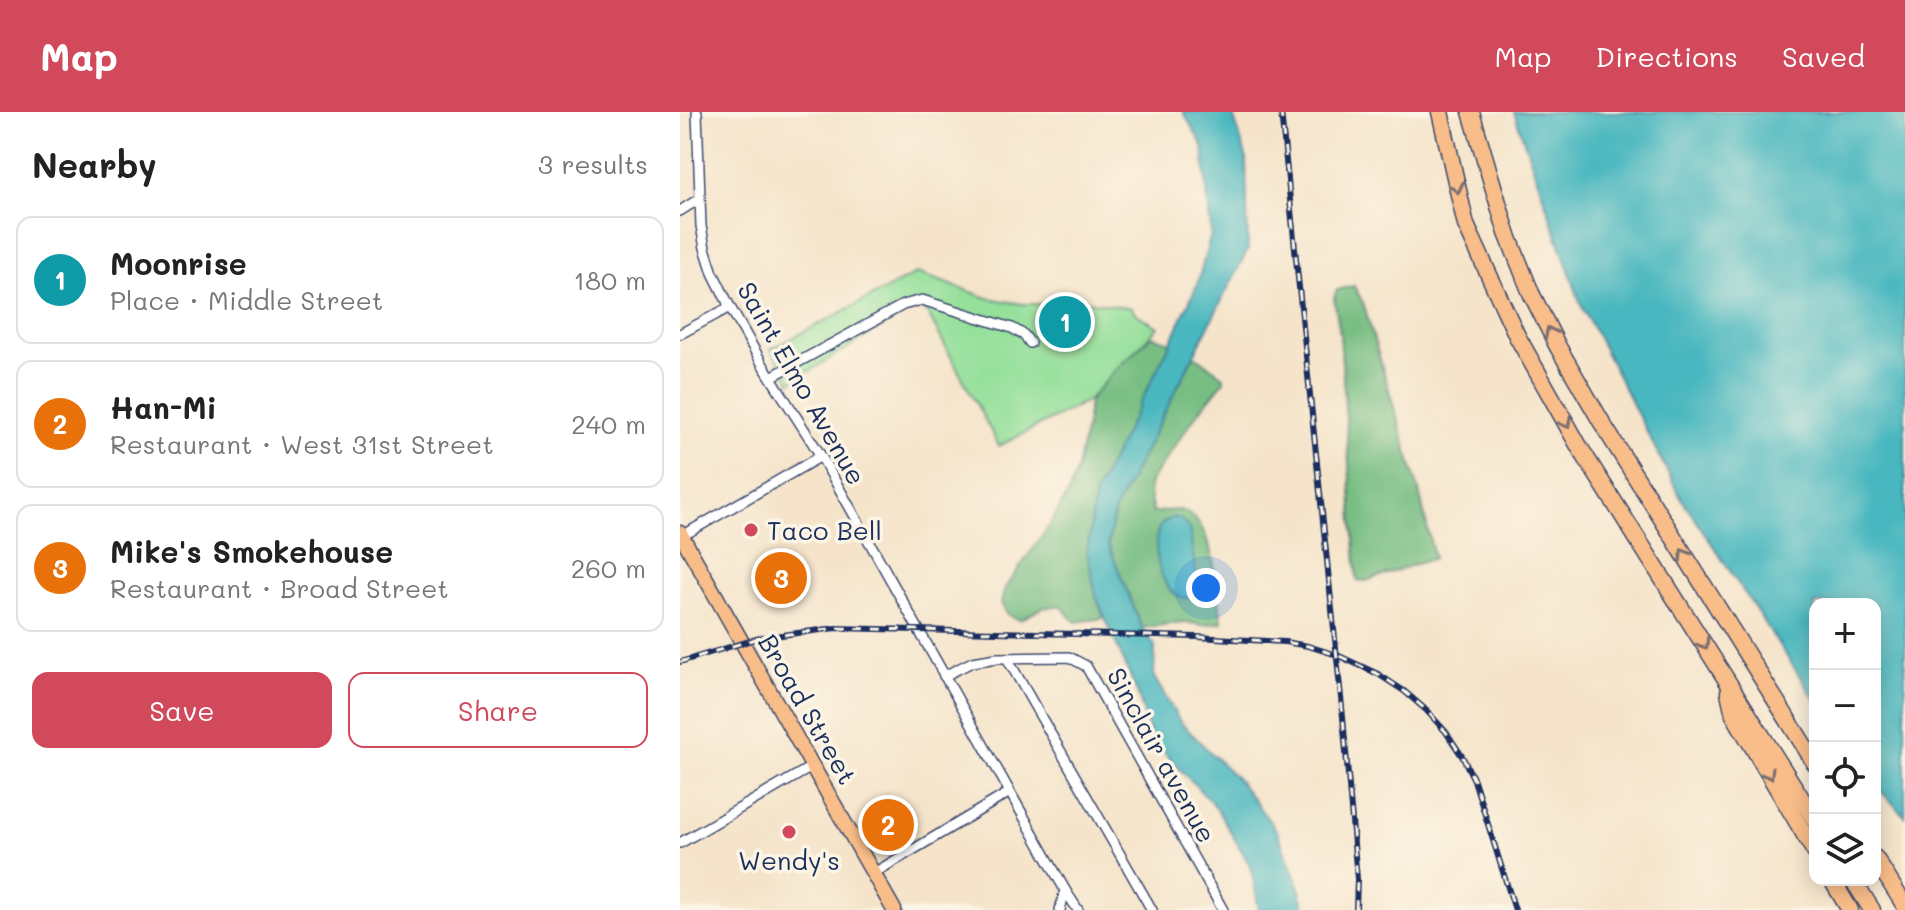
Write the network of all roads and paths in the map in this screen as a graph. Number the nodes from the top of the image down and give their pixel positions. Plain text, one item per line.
1 (697, 112) edge
2 (1440, 112) edge
3 (1471, 112) edge
4 (699, 199) junction
5 (680, 211) edge
6 (730, 307) junction
7 (680, 334) edge
8 (1030, 343) dead end
9 (771, 377) junction
10 (821, 456) junction
11 (681, 535) edge
12 (1007, 658) junction
13 (944, 676) junction
14 (1726, 678) junction
15 (1809, 753) edge
16 (813, 766) junction
17 (1010, 792) junction
18 (1811, 814) edge
19 (1809, 842) edge
20 (680, 843) edge
21 (1881, 868) edge
22 (874, 873) junction
23 (1836, 886) edge
24 (1857, 886) edge
25 (1065, 890) junction
26 (1905, 906) edge
27 (894, 910) edge
28 (1060, 910) edge
29 (1078, 910) edge
30 (1152, 910) edge
31 (1223, 910) edge
32 (1850, 910) edge
33 (1872, 910) edge

1 - 4 street, Saint Elmo Avenue
2 -> 14 highway
15 -> 3 highway
4 - 5 street
4 - 6 street, Saint Elmo Avenue
6 - 7 street
6 - 9 street, Saint Elmo Avenue
8 - 9 street
9 - 10 street, Saint Elmo Avenue
10 - 11 street
10 - 13 street, Saint Elmo Avenue
11 - 16 main road, Broad Street
12 - 13 street, Sinclair avenue
12 - 30 street
12 - 31 street, Sinclair avenue
13 - 17 street, Saint Elmo Avenue
14 - 18 highway
14 -> 19 highway
16 - 20 street
16 - 22 main road, Broad Street
17 - 22 street
17 - 25 street, Saint Elmo Avenue
21 - 26 highway
22 - 27 main road, Broad Street
23 - 32 highway
24 - 33 highway
25 - 28 street
25 - 29 street, Saint Elmo Avenue

